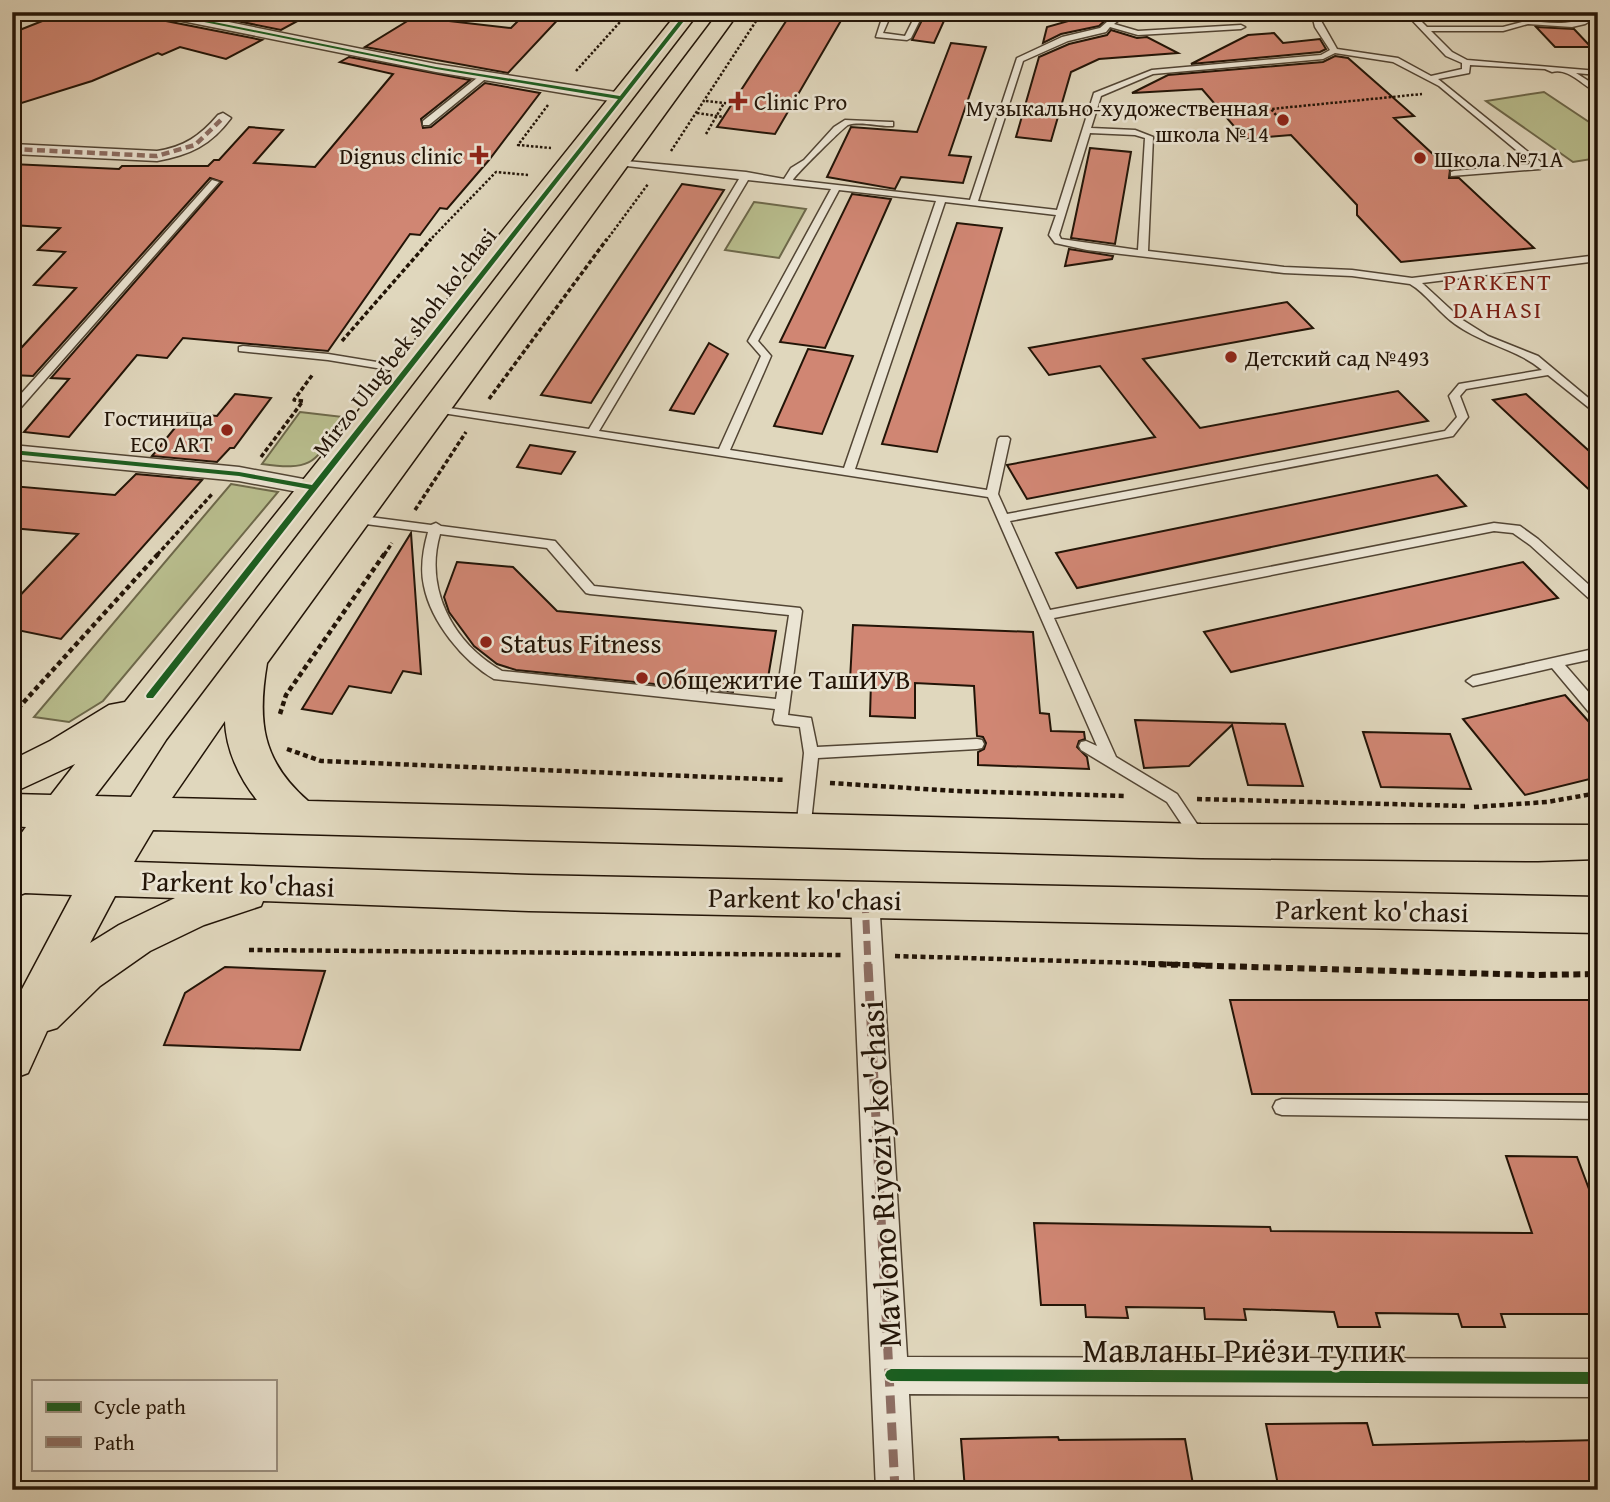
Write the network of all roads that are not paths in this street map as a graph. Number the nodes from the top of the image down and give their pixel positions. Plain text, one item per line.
1 (156, 12) edge
2 (689, 12) edge
3 (729, 12) edge
4 (888, 12) edge
5 (921, 12) edge
6 (1586, 12) edge
7 (1364, 15) edge
8 (1316, 17) junction
9 (1413, 17) junction
10 (1535, 23) junction
11 (1110, 25) junction
12 (1241, 27) dead end
13 (1425, 29) junction
14 (1334, 51) junction
15 (1466, 62) junction
16 (1569, 71) junction
17 (1598, 73) edge
18 (485, 76) junction
19 (1430, 78) junction
20 (1598, 91) edge
21 (622, 97) junction
22 (223, 118) dead end
23 (426, 123) dead end
24 (890, 124) dead end
25 (1086, 130) junction
26 (12, 149) edge
27 (569, 153) junction
28 (618, 162) junction
29 (1454, 174) dead end
30 (746, 175) junction
31 (788, 180) junction
32 (215, 182) dead end
33 (837, 186) junction
34 (942, 198) junction
35 (973, 203) junction
36 (1059, 213) junction
37 (1143, 253) junction
38 (1598, 258) edge
39 (1412, 281) junction
40 (243, 349) dead end
41 (407, 370) junction
42 (1550, 372) junction
43 (436, 408) junction
44 (12, 411) edge
45 (1598, 412) edge
46 (592, 433) junction
47 (1004, 439) dead end
48 (12, 453) edge
49 (723, 453) junction
50 (848, 472) junction
51 (314, 488) junction
52 (992, 494) junction
53 (1004, 518) junction
54 (354, 519) junction
55 (436, 527) junction
56 (1598, 600) edge
57 (1047, 615) junction
58 (1598, 653) edge
59 (249, 660) junction
60 (1555, 663) junction
61 (1473, 681) dead end
62 (150, 696) junction
63 (782, 705) junction
64 (1598, 713) edge
65 (977, 744) dead end
66 (1086, 746) dead end
67 (811, 753) junction
68 (1111, 762) junction
69 (12, 778) edge
70 (12, 810) edge
71 (141, 813) junction
72 (300, 818) junction
73 (803, 831) junction
74 (1201, 841) junction
75 (1598, 842) edge
76 (81, 844) junction
77 (13, 877) edge
78 (275, 885) junction
79 (865, 900) junction
80 (1598, 915) edge
81 (18, 1045) edge
82 (1282, 1107) dead end
83 (1598, 1111) edge
84 (891, 1375) junction
85 (1598, 1378) edge
86 (895, 1490) edge

1 - 18 street
2 - 21 main road, Mirzo Ulug'bek shoh ko'chasi
3 - 28 main road, Mirzo Ulug'bek shoh ko'chasi
4 - 5 lane
6 - 10 lane
7 - 8 lane
7 - 9 lane
8 - 11 lane
8 - 14 lane
9 - 10 lane
9 - 13 lane
10 - 13 lane
11 - 12 lane
11 - 35 lane
13 - 15 lane
14 - 19 lane
14 - 25 lane
15 - 16 lane
15 - 19 lane
16 - 17 lane
16 - 20 lane
18 - 21 street
18 - 23 lane
19 - 29 lane
21 - 27 main road, Mirzo Ulug'bek shoh ko'chasi
22 - 26 street
24 - 31 lane
25 - 36 lane
25 - 37 lane
27 - 28 main road
27 - 41 main road, Mirzo Ulug'bek shoh ko'chasi
28 - 30 lane
28 - 43 main road, Mirzo Ulug'bek shoh ko'chasi
30 - 31 lane
30 - 46 lane
31 - 33 lane
32 - 44 lane
33 - 34 lane
33 - 49 lane
34 - 35 lane
34 - 50 lane
35 - 36 lane
36 - 37 lane
37 - 39 lane
38 - 39 lane
39 - 42 lane
40 - 41 lane
41 - 51 main road, Mirzo Ulug'bek shoh ko'chasi
42 - 45 lane
42 - 53 lane
43 - 46 lane
43 - 54 main road, Mirzo Ulug'bek shoh ko'chasi
46 - 49 lane
47 - 52 lane
48 - 51 street
49 - 50 lane
50 - 52 lane
51 - 62 main road, Mirzo Ulug'bek shoh ko'chasi
52 - 53 lane
53 - 57 lane
54 - 55 lane
54 - 59 main road, Mirzo Ulug'bek shoh ko'chasi
55 - 63 lane
55 - 63 lane
56 - 57 lane
57 - 68 lane
58 - 60 lane
59 - 71 main road, Mirzo Ulug'bek shoh ko'chasi
59 - 72 main road
60 - 61 lane
60 - 64 lane
62 - 69 main road
62 - 76 main road, Mirzo Ulug'bek shoh ko'chasi
63 - 67 lane
65 - 67 lane
66 - 68 lane
67 - 73 lane
68 - 74 lane
70 - 76 main road, Parkent ko'chasi
71 - 72 main road, Parkent ko'chasi
71 - 76 main road, Mirzo Ulug'bek shoh ko'chasi
71 - 76 main road, Parkent ko'chasi
72 - 73 main road, Parkent ko'chasi
73 - 74 main road, Parkent ko'chasi
74 - 75 main road, Parkent ko'chasi
76 - 77 main road, Parkent ko'chasi
76 - 77 main road, Mirzo Ulug'bek shoh ko'chasi
76 - 78 main road, Parkent ko'chasi
76 - 81 main road, Mirzo Ulug'bek shoh ko'chasi
78 - 79 main road, Parkent ko'chasi
78 - 81 main road
79 - 80 main road, Parkent ko'chasi
79 - 84 street, Mavlono Riyoziy ko'chasi
82 - 83 lane
84 - 85 street, Мавланы Риёзи тупик
84 - 86 street, Mavlono Riyoziy ko'chasi

